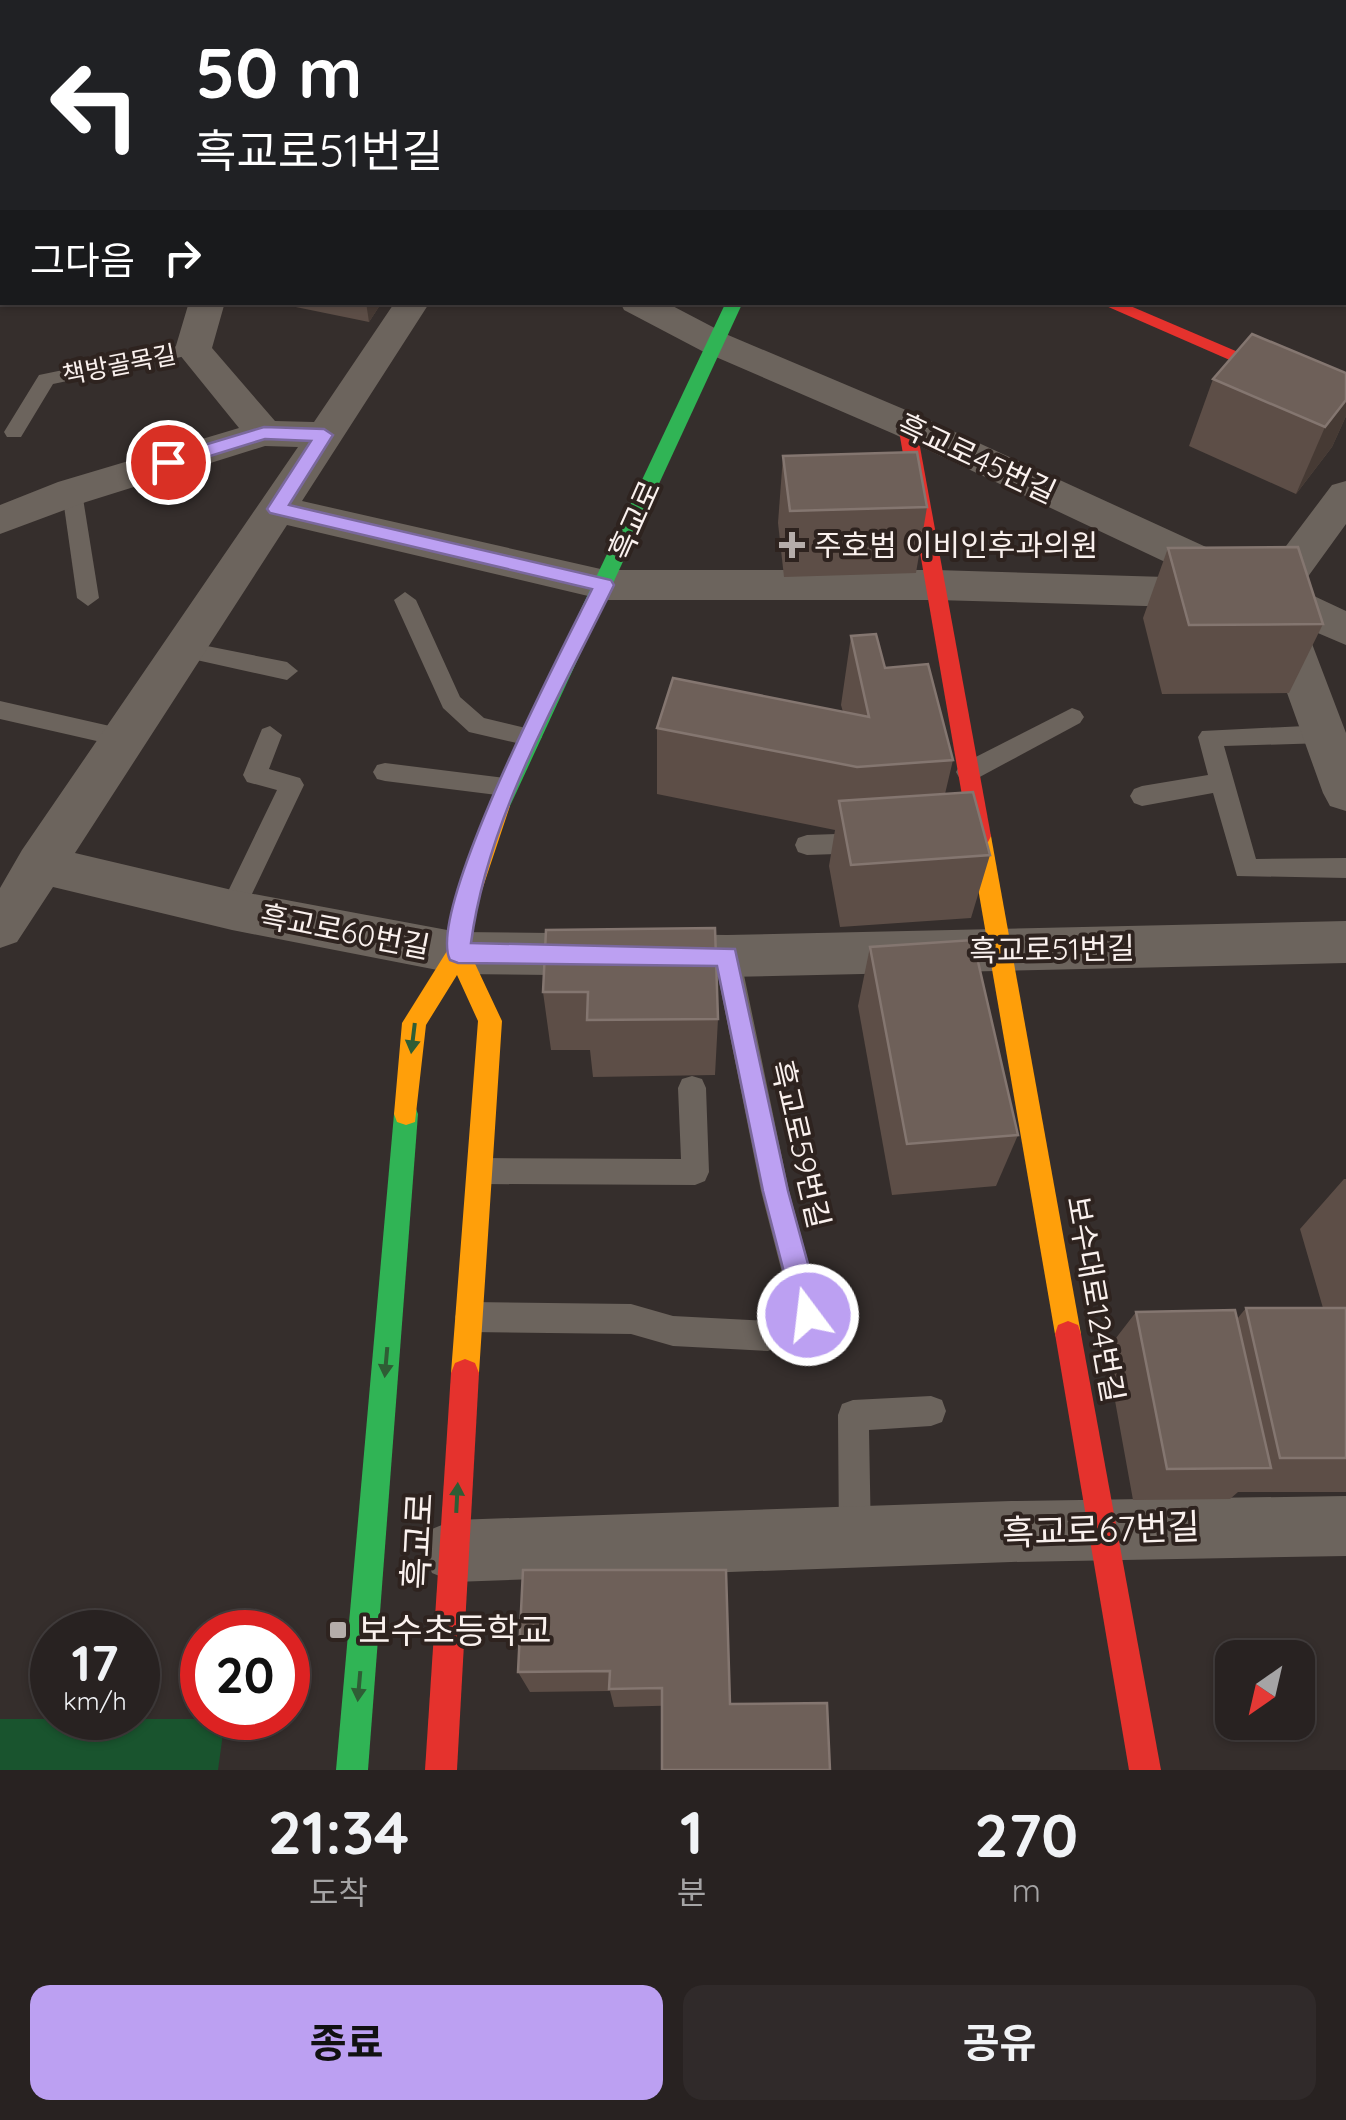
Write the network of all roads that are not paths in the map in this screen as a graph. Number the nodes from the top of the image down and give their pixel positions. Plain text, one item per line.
1 (205, 305) edge
2 (411, 305) edge
3 (643, 305) edge
4 (733, 305) edge
5 (1112, 305) edge
6 (714, 342) junction
7 (193, 349) junction
8 (1346, 405) edge
9 (907, 426) junction
10 (14, 432) dead end
11 (264, 433) junction
12 (324, 435) junction
13 (72, 492) junction
14 (1346, 496) edge
15 (277, 509) junction
16 (0, 520) edge
17 (604, 585) junction
18 (936, 586) junction
19 (1273, 594) junction
20 (88, 598) dead end
21 (405, 600) dead end
22 (1346, 628) edge
23 (182, 650) junction
24 (287, 671) dead end
25 (0, 710) edge
26 (1072, 717) dead end
27 (1324, 734) junction
28 (270, 735) dead end
29 (530, 737) junction
30 (123, 738) junction
31 (386, 772) dead end
32 (968, 772) junction
33 (1221, 782) junction
34 (505, 787) junction
35 (1346, 792) edge
36 (1142, 796) dead end
37 (884, 842) edge
38 (807, 844) dead end
39 (39, 864) junction
40 (1346, 868) edge
41 (232, 910) junction
42 (0, 928) edge
43 (1346, 942) edge
44 (1000, 950) junction
45 (458, 953) junction
46 (726, 956) junction
47 (692, 1088) edge
48 (482, 1171) junction
49 (468, 1316) junction
50 (768, 1336) dead end
51 (816, 1346) dead end
52 (931, 1411) dead end
53 (1104, 1526) junction
54 (1346, 1526) edge
55 (856, 1540) junction
56 (454, 1550) junction
57 (352, 1770) edge
58 (441, 1770) edge
59 (1145, 1770) edge

1 - 7 street, 책방골목길
2 - 12 street
3 - 6 street, 흑교로45번길
4 - 6 main road, 흑교로
5 - 8 main road
6 - 9 street, 흑교로45번길
6 - 17 main road, 흑교로
7 - 10 lane, 책방골목길
7 - 11 street, 책방골목길
9 - 18 main road, 보수대로124번길
9 - 19 street, 흑교로45번길
11 - 12 street
11 - 13 street
12 - 15 street
13 - 16 street
13 - 20 lane
14 - 19 street
15 - 17 street
15 - 23 street
17 - 18 street
17 - 29 main road, 흑교로
18 - 19 street
18 - 32 main road, 보수대로124번길
19 - 22 street, 흑교로45번길
19 - 27 street
21 - 29 lane
23 - 24 lane
23 - 30 street
25 - 30 lane
26 - 32 lane
27 - 33 lane
27 - 35 street
28 - 41 lane, 흑교로60번길
29 - 34 main road, 흑교로
30 - 39 street
31 - 34 lane
32 - 44 main road, 보수대로124번길
33 - 36 lane
33 - 40 lane
34 - 45 main road, 흑교로
37 - 38 lane
39 - 41 street, 흑교로60번길
39 - 42 street
41 - 45 street, 흑교로60번길
43 - 44 street, 흑교로51번길
44 - 46 street, 흑교로51번길
44 - 53 main road, 보수대로124번길
45 - 46 street, 흑교로51번길
45 - 48 main road, 흑교로
45 -> 57 main road
46 - 51 lane, 흑교로59번길
47 - 48 lane
48 - 49 main road, 흑교로
49 - 50 lane
56 -> 49 main road, 흑교로
52 - 55 lane
53 - 54 street, 흑교로67번길
53 - 55 street, 흑교로67번길
53 - 59 main road, 보수대로124번길
55 - 56 street, 흑교로67번길
56 - 58 main road, 흑교로

